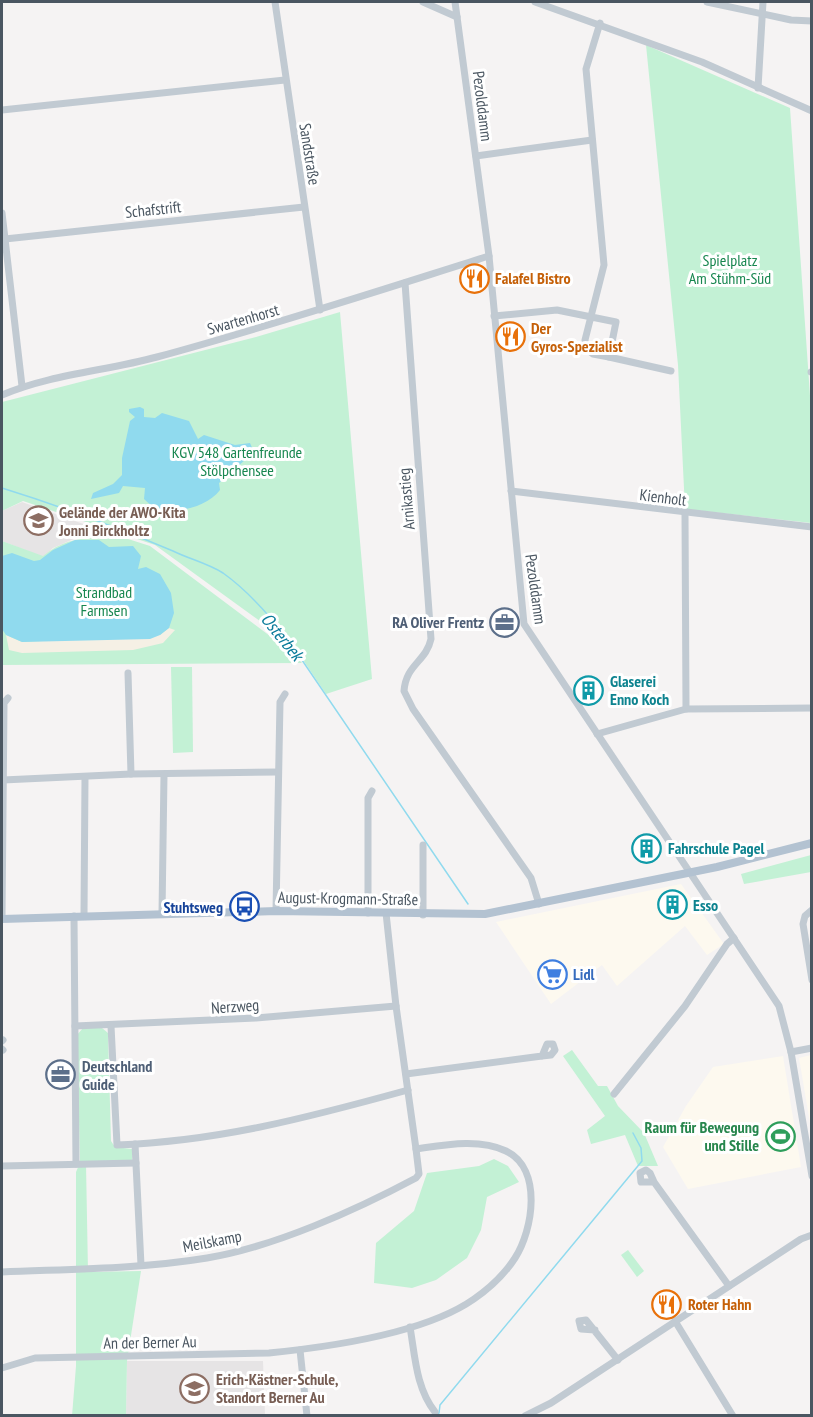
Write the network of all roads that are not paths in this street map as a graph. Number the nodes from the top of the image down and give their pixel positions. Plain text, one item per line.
1 (275, 2) edge
2 (423, 2) edge
3 (455, 2) edge
4 (535, 2) edge
5 (707, 2) edge
6 (763, 2) edge
7 (763, 13) junction
8 (458, 17) junction
9 (812, 21) edge
10 (600, 23) junction
11 (285, 80) junction
12 (758, 88) junction
13 (2, 110) edge
14 (812, 111) edge
15 (592, 140) junction
16 (476, 156) junction
17 (304, 207) junction
18 (2, 213) edge
19 (5, 239) junction
20 (489, 256) junction
21 (405, 283) junction
22 (320, 310) junction
23 (494, 316) junction
24 (590, 316) junction
25 (609, 357) junction
26 (671, 371) dead end
27 (22, 386) junction
28 (2, 395) edge
29 (511, 491) junction
30 (685, 513) junction
31 (812, 527) edge
32 (128, 674) dead end
33 (285, 694) dead end
34 (8, 698) dead end
35 (812, 708) edge
36 (686, 709) junction
37 (597, 734) junction
38 (278, 772) junction
39 (131, 774) junction
40 (164, 775) junction
41 (85, 777) junction
42 (3, 780) edge
43 (372, 791) dead end
44 (812, 843) edge
45 (423, 845) dead end
46 (689, 872) junction
47 (539, 904) junction
48 (812, 910) edge
49 (276, 911) junction
50 (368, 913) junction
51 (386, 913) junction
52 (162, 914) junction
53 (84, 915) junction
54 (423, 915) junction
55 (74, 916) junction
56 (2, 919) edge
57 (734, 938) junction
58 (812, 980) edge
59 (396, 1006) junction
60 (75, 1026) junction
61 (111, 1026) junction
62 (812, 1048) edge
63 (791, 1052) junction
64 (542, 1056) dead end
65 (406, 1074) junction
66 (408, 1090) junction
67 (614, 1094) dead end
68 (808, 1135) edge
69 (135, 1144) junction
70 (416, 1149) junction
71 (136, 1163) junction
72 (76, 1164) junction
73 (2, 1166) edge
74 (812, 1176) edge
75 (654, 1182) dead end
76 (812, 1235) edge
77 (141, 1265) junction
78 (2, 1272) edge
79 (729, 1286) junction
80 (675, 1321) junction
81 (410, 1327) junction
82 (595, 1330) dead end
83 (300, 1350) junction
84 (618, 1360) junction
85 (2, 1368) edge
86 (435, 1412) dead end
87 (307, 1416) edge
88 (525, 1416) edge
89 (733, 1416) edge

1 - 11 street, Sandstraße
2 - 8 street
3 - 8 street, Pezolddamm
4 - 10 street
5 - 7 street
6 - 7 street
7 - 9 street
7 - 12 street
8 - 16 street, Pezolddamm
10 - 12 street
10 - 15 street
11 - 13 street
11 - 17 street, Sandstraße
12 - 14 street
15 - 16 street
15 - 24 street
16 - 20 street, Pezolddamm
17 - 19 street, Schafstrift
17 - 22 street, Sandstraße
18 - 19 street
19 - 27 street
20 - 21 street, Swartenhorst
20 - 23 street, Pezolddamm
21 - 22 street, Swartenhorst
21 - 47 street, Arnikastieg
22 - 27 street, Swartenhorst
23 - 24 street
23 - 29 street, Pezolddamm
24 - 25 street
24 - 25 street
25 - 26 street
27 - 28 street, Swartenhorst
29 - 30 street, Kienholt
29 - 37 street, Pezolddamm
30 - 31 street, Kienholt
30 - 36 street
32 - 39 street
33 - 38 street
34 - 42 street
35 - 36 street
36 - 37 street
37 - 46 street, Pezolddamm
38 - 40 street
38 - 49 street
39 - 40 street
39 - 41 street
40 - 52 street
41 - 42 street
41 - 53 street
42 - 56 street
43 - 50 street
44 - 46 main road, August-Krogmann-Straße
45 - 54 street
46 - 47 main road, August-Krogmann-Straße
46 - 57 street, Pezolddamm
47 - 54 main road, August-Krogmann-Straße
48 - 58 street
49 - 50 main road, August-Krogmann-Straße
49 - 52 main road, August-Krogmann-Straße
50 - 51 main road, August-Krogmann-Straße
51 - 54 main road, August-Krogmann-Straße
51 - 59 street
52 - 53 main road, August-Krogmann-Straße
53 - 55 main road, August-Krogmann-Straße
55 - 56 main road, August-Krogmann-Straße
55 - 60 street
57 - 63 street, Pezolddamm
57 - 67 street
59 - 61 street, Nerzweg
59 - 65 street
60 - 61 street, Nerzweg
60 - 72 street
61 - 69 street
62 - 63 street
63 - 68 street, Pezolddamm
64 - 65 street
65 - 66 street
66 - 69 street
66 - 70 street
68 - 74 street, Pezolddamm
69 - 71 street
70 - 77 street, Meilskamp
70 - 81 street, An der Berner Au
71 - 72 street
71 - 77 street
72 - 73 street
75 - 79 street
76 - 79 street
77 - 78 street, Meilskamp
79 - 80 street
80 - 84 street
80 - 89 street
81 - 83 street, An der Berner Au
81 - 86 street
82 - 84 street
83 - 85 street, An der Berner Au
83 - 87 street
84 - 88 street

